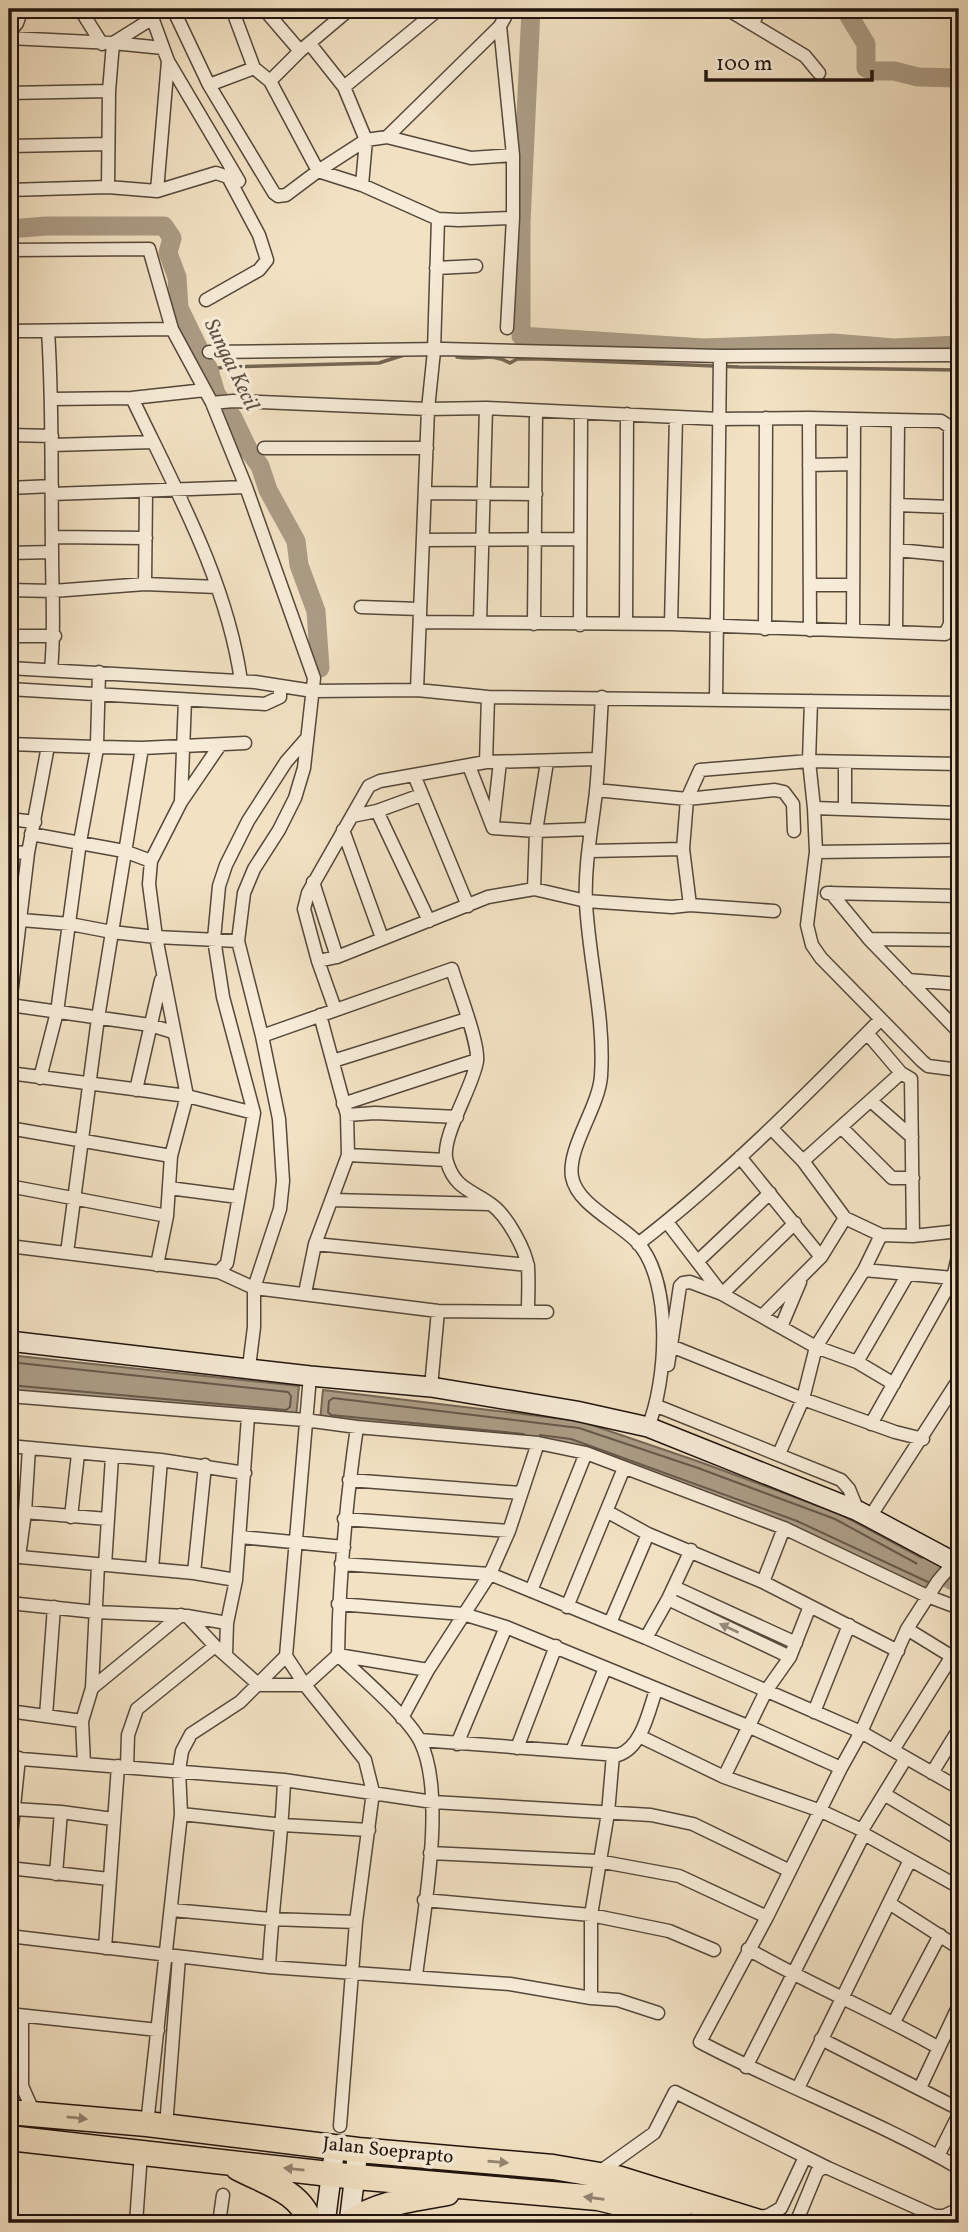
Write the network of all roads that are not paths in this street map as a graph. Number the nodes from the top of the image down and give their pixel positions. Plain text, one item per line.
1 (22, 9) edge
2 (80, 9) edge
3 (173, 9) edge
4 (232, 9) edge
5 (264, 9) edge
6 (439, 9) edge
7 (727, 9) edge
8 (759, 9) edge
9 (344, 11) edge
10 (151, 13) edge
11 (502, 15) edge
12 (753, 24) junction
13 (9, 33) edge
14 (9, 38) edge
15 (107, 43) junction
16 (163, 48) junction
17 (305, 48) junction
18 (168, 61) junction
19 (254, 68) junction
20 (820, 73) dead end
21 (270, 81) junction
22 (209, 85) junction
23 (344, 86) junction
24 (109, 91) junction
25 (9, 93) edge
26 (387, 137) junction
27 (366, 141) junction
28 (108, 144) junction
29 (9, 146) edge
30 (513, 155) junction
31 (318, 172) junction
32 (362, 185) junction
33 (108, 187) junction
34 (9, 190) edge
35 (157, 191) junction
36 (513, 218) junction
37 (438, 219) junction
38 (259, 235) junction
39 (9, 250) edge
40 (475, 266) dead end
41 (436, 268) junction
42 (206, 300) dead end
43 (508, 328) dead end
44 (172, 329) junction
45 (9, 331) edge
46 (48, 331) junction
47 (434, 349) junction
48 (209, 352) dead end
49 (959, 355) edge
50 (720, 363) junction
51 (205, 390) junction
52 (132, 398) junction
53 (52, 399) junction
54 (216, 403) junction
55 (486, 408) junction
56 (428, 409) junction
57 (536, 411) junction
58 (581, 413) junction
59 (627, 414) junction
60 (676, 417) junction
61 (766, 418) junction
62 (809, 418) junction
63 (720, 419) junction
64 (854, 420) junction
65 (898, 421) junction
66 (9, 435) edge
67 (52, 441) junction
68 (153, 442) junction
69 (264, 448) dead end
70 (427, 448) junction
71 (854, 464) junction
72 (809, 465) junction
73 (246, 487) junction
74 (9, 488) edge
75 (52, 490) junction
76 (178, 491) junction
77 (146, 492) junction
78 (425, 493) junction
79 (482, 494) junction
80 (536, 494) junction
81 (897, 505) junction
82 (950, 507) junction
83 (52, 537) junction
84 (146, 538) junction
85 (535, 538) junction
86 (580, 539) junction
87 (424, 540) junction
88 (481, 540) junction
89 (897, 550) junction
90 (52, 552) junction
91 (9, 553) edge
92 (949, 555) junction
93 (145, 584) junction
94 (810, 585) junction
95 (853, 585) junction
96 (217, 587) junction
97 (9, 590) edge
98 (53, 590) junction
99 (361, 607) dead end
100 (419, 615) junction
101 (480, 622) junction
102 (534, 624) junction
103 (626, 624) junction
104 (671, 624) junction
105 (580, 625) junction
106 (718, 625) junction
107 (765, 629) junction
108 (810, 630) junction
109 (853, 630) junction
110 (896, 632) junction
111 (9, 636) edge
112 (55, 636) junction
113 (9, 668) edge
114 (51, 670) junction
115 (99, 672) junction
116 (242, 681) junction
117 (314, 685) junction
118 (280, 686) junction
119 (9, 690) edge
120 (417, 690) junction
121 (99, 696) junction
122 (488, 697) junction
123 (602, 697) junction
124 (185, 700) junction
125 (716, 700) junction
126 (811, 701) junction
127 (959, 703) edge
128 (307, 738) junction
129 (245, 743) dead end
130 (9, 744) edge
131 (184, 745) junction
132 (220, 745) junction
133 (48, 746) junction
134 (142, 748) junction
135 (598, 758) junction
136 (809, 761) junction
137 (486, 762) junction
138 (500, 762) junction
139 (547, 762) junction
140 (845, 762) junction
141 (959, 764) edge
142 (469, 766) junction
143 (414, 775) junction
144 (596, 790) junction
145 (421, 795) junction
146 (687, 799) junction
147 (181, 802) junction
148 (814, 808) junction
149 (845, 809) junction
150 (377, 811) junction
151 (959, 813) edge
152 (352, 816) junction
153 (9, 819) edge
154 (33, 828) junction
155 (492, 828) junction
156 (591, 829) junction
157 (343, 830) junction
158 (536, 831) junction
159 (794, 831) dead end
160 (80, 842) junction
161 (683, 849) junction
162 (959, 850) edge
163 (124, 851) junction
164 (590, 851) junction
165 (9, 852) edge
166 (816, 852) junction
167 (28, 853) junction
168 (151, 861) junction
169 (313, 882) junction
170 (534, 890) junction
171 (811, 893) junction
172 (831, 893) junction
173 (959, 896) edge
174 (586, 901) junction
175 (690, 905) junction
176 (468, 906) junction
177 (774, 911) dead end
178 (15, 920) edge
179 (429, 921) junction
180 (70, 924) junction
181 (112, 932) junction
182 (156, 937) junction
183 (382, 938) junction
184 (214, 939) junction
185 (869, 939) junction
186 (959, 940) edge
187 (238, 941) junction
188 (337, 957) junction
189 (318, 961) junction
190 (163, 973) junction
191 (908, 979) junction
192 (959, 984) edge
193 (9, 1008) edge
194 (335, 1009) junction
195 (57, 1012) junction
196 (320, 1015) junction
197 (98, 1018) junction
198 (881, 1018) junction
199 (467, 1019) junction
200 (150, 1025) junction
201 (959, 1026) edge
202 (173, 1032) junction
203 (959, 1032) edge
204 (867, 1033) junction
205 (262, 1036) junction
206 (477, 1060) junction
207 (333, 1061) junction
208 (958, 1070) edge
209 (9, 1073) edge
210 (901, 1073) junction
211 (40, 1078) junction
212 (90, 1083) junction
213 (136, 1090) junction
214 (187, 1096) junction
215 (959, 1100) edge
216 (871, 1101) junction
217 (345, 1110) junction
218 (254, 1113) junction
219 (457, 1117) junction
220 (9, 1128) edge
221 (842, 1128) junction
222 (772, 1129) junction
223 (912, 1136) junction
224 (83, 1141) junction
225 (959, 1142) edge
226 (348, 1155) junction
227 (171, 1157) junction
228 (740, 1157) junction
229 (446, 1160) junction
230 (803, 1161) junction
231 (913, 1178) junction
232 (9, 1186) edge
233 (169, 1188) junction
234 (770, 1193) junction
235 (74, 1197) junction
236 (238, 1197) junction
237 (332, 1200) junction
238 (492, 1205) junction
239 (167, 1216) junction
240 (845, 1218) junction
241 (667, 1222) junction
242 (794, 1223) junction
243 (959, 1231) edge
244 (881, 1235) junction
245 (913, 1236) junction
246 (316, 1244) junction
247 (638, 1244) junction
248 (9, 1247) edge
249 (959, 1252) edge
250 (67, 1253) junction
251 (821, 1257) junction
252 (698, 1261) junction
253 (157, 1265) junction
254 (528, 1265) junction
255 (864, 1270) junction
256 (219, 1272) junction
257 (908, 1274) junction
258 (803, 1276) junction
259 (954, 1278) junction
260 (254, 1288) junction
261 (305, 1293) junction
262 (722, 1294) junction
263 (438, 1311) junction
264 (528, 1311) junction
265 (547, 1312) dead end
266 (761, 1316) junction
267 (781, 1327) junction
268 (9, 1340) edge
269 (671, 1346) junction
270 (816, 1347) junction
271 (857, 1362) junction
272 (249, 1367) junction
273 (310, 1376) junction
274 (959, 1379) edge
275 (894, 1384) junction
276 (430, 1387) junction
277 (9, 1396) edge
278 (803, 1399) junction
279 (659, 1406) junction
280 (248, 1417) junction
281 (305, 1420) junction
282 (871, 1424) junction
283 (357, 1427) junction
284 (648, 1427) junction
285 (923, 1439) junction
286 (538, 1443) junction
287 (9, 1446) edge
288 (29, 1448) junction
289 (586, 1453) junction
290 (78, 1454) junction
291 (779, 1454) junction
292 (112, 1457) junction
293 (161, 1460) junction
294 (205, 1465) junction
295 (624, 1468) junction
296 (245, 1473) junction
297 (349, 1480) junction
298 (521, 1493) junction
299 (25, 1512) junction
300 (608, 1512) junction
301 (864, 1514) junction
302 (71, 1517) junction
303 (107, 1519) junction
304 (344, 1519) junction
305 (784, 1528) junction
306 (509, 1531) junction
307 (648, 1534) junction
308 (240, 1537) junction
309 (294, 1544) junction
310 (344, 1547) junction
311 (691, 1550) junction
312 (14, 1556) edge
313 (341, 1564) junction
314 (101, 1565) junction
315 (954, 1565) edge
316 (152, 1569) junction
317 (194, 1573) junction
318 (491, 1574) junction
319 (236, 1580) junction
320 (763, 1582) junction
321 (674, 1587) junction
322 (531, 1591) junction
323 (928, 1597) junction
324 (668, 1599) junction
325 (9, 1604) edge
326 (338, 1604) junction
327 (810, 1606) junction
328 (54, 1607) junction
329 (568, 1607) junction
330 (959, 1608) edge
331 (96, 1612) junction
332 (463, 1614) junction
333 (184, 1616) junction
334 (227, 1623) junction
335 (610, 1623) junction
336 (849, 1625) junction
337 (506, 1628) junction
338 (907, 1629) junction
339 (646, 1638) junction
340 (796, 1643) junction
341 (215, 1646) junction
342 (556, 1646) junction
343 (898, 1651) junction
344 (226, 1654) junction
345 (338, 1655) junction
346 (286, 1656) junction
347 (790, 1657) junction
348 (955, 1659) edge
349 (605, 1668) junction
350 (428, 1670) junction
351 (259, 1685) junction
352 (305, 1685) junction
353 (92, 1688) junction
354 (656, 1690) junction
355 (766, 1690) junction
356 (9, 1711) edge
357 (814, 1712) junction
358 (46, 1716) junction
359 (402, 1718) junction
360 (82, 1721) junction
361 (750, 1727) junction
362 (959, 1729) edge
363 (861, 1732) junction
364 (639, 1736) junction
365 (420, 1740) junction
366 (457, 1744) junction
367 (517, 1748) junction
368 (893, 1750) junction
369 (572, 1751) junction
370 (612, 1755) junction
371 (14, 1758) edge
372 (906, 1758) junction
373 (84, 1764) junction
374 (123, 1767) junction
375 (841, 1768) junction
376 (179, 1770) junction
377 (932, 1773) junction
378 (724, 1777) junction
379 (285, 1780) junction
380 (959, 1788) edge
381 (373, 1792) junction
382 (884, 1794) junction
383 (433, 1801) junction
384 (14, 1809) junction
385 (821, 1811) junction
386 (61, 1812) junction
387 (181, 1814) junction
388 (608, 1814) junction
389 (113, 1819) junction
390 (283, 1825) junction
391 (369, 1830) junction
392 (863, 1832) junction
393 (959, 1839) edge
394 (430, 1853) junction
395 (9, 1854) edge
396 (910, 1860) junction
397 (598, 1861) junction
398 (9, 1868) edge
399 (790, 1871) junction
400 (56, 1874) junction
401 (109, 1879) junction
402 (959, 1887) edge
403 (424, 1900) junction
404 (889, 1903) junction
405 (172, 1910) junction
406 (591, 1915) junction
407 (767, 1917) junction
408 (271, 1919) junction
409 (356, 1922) junction
410 (940, 1935) junction
411 (9, 1936) edge
412 (105, 1948) junction
413 (959, 1948) edge
414 (748, 1949) junction
415 (714, 1950) dead end
416 (164, 1955) junction
417 (179, 1956) junction
418 (269, 1967) junction
419 (352, 1973) junction
420 (794, 1975) junction
421 (416, 1976) junction
422 (591, 1998) junction
423 (841, 1998) junction
424 (959, 2005) edge
425 (658, 2013) dead end
426 (12, 2015) edge
427 (894, 2022) junction
428 (158, 2030) junction
429 (821, 2039) junction
430 (939, 2048) junction
431 (746, 2067) junction
432 (797, 2088) junction
433 (919, 2088) junction
434 (168, 2101) junction
435 (959, 2109) edge
436 (9, 2112) edge
437 (34, 2113) junction
438 (959, 2115) edge
439 (154, 2117) junction
440 (9, 2138) edge
441 (344, 2141) junction
442 (141, 2153) junction
443 (938, 2156) junction
444 (805, 2157) junction
445 (226, 2162) junction
446 (828, 2168) junction
447 (959, 2168) edge
448 (344, 2175) junction
449 (595, 2175) junction
450 (482, 2188) junction
451 (223, 2196) dead end
452 (959, 2208) edge
453 (757, 2222) edge
454 (136, 2223) edge
455 (219, 2223) edge
456 (310, 2223) edge
457 (325, 2223) edge
458 (349, 2223) edge
459 (683, 2223) edge
460 (796, 2223) edge

1 - 13 street
2 - 15 street
3 - 22 street
4 - 19 street
5 - 17 street
6 - 23 street
7 - 12 street
8 - 12 street
9 - 17 street
10 - 15 street
10 - 16 street
11 - 26 street
11 - 30 street
12 - 20 street
14 - 15 street
15 - 16 street
15 - 24 street
16 - 18 street
17 - 21 street
17 - 23 street
18 - 35 street
18 - 38 street
19 - 21 street
19 - 22 street
21 - 31 street
22 - 31 street
23 - 27 street
24 - 25 street
24 - 28 street
26 - 27 street
26 - 30 street
27 - 31 street
27 - 32 street
28 - 29 street
28 - 33 street
30 - 36 street
31 - 32 street
32 - 37 street
33 - 34 street
33 - 35 street
35 - 38 street
36 - 37 street
36 - 43 street
37 - 41 street
38 - 42 street
39 - 44 street
40 - 41 street
41 - 47 street
44 - 46 street
44 - 51 street
45 - 46 street
46 - 53 street
47 - 48 street
47 - 50 street
47 - 56 street
49 - 50 street
50 - 63 street
51 - 52 street
51 - 54 street
52 - 53 street
52 - 68 street
53 - 67 street
54 - 56 street
54 - 73 street
55 - 56 street
55 - 57 street
55 - 79 street
56 - 70 street
57 - 58 street
57 - 80 street
58 - 59 street
58 - 86 street
59 - 60 street
59 - 103 street
60 - 63 street
60 - 104 street
61 - 62 street
61 - 63 street
61 - 107 street
62 - 64 street
62 - 72 street
63 - 106 street
64 - 65 street
64 - 71 street
65 - 81 street
65 - 82 street
66 - 67 street
67 - 68 street
67 - 75 street
68 - 76 street
69 - 70 street
70 - 78 street
71 - 72 street
71 - 95 street
72 - 94 street
73 - 76 street
73 - 117 street
74 - 75 street
75 - 77 street
75 - 83 street
76 - 77 street
76 - 96 street
77 - 84 street
78 - 79 street
78 - 87 street
79 - 80 street
79 - 88 street
80 - 85 street
81 - 82 street
81 - 89 street
82 - 92 street
83 - 84 street
83 - 90 street
84 - 93 street
85 - 86 street
85 - 88 street
85 - 102 street
86 - 105 street
87 - 88 street
87 - 100 street
88 - 101 street
89 - 92 street
89 - 110 street
90 - 91 street
90 - 98 street
92 - 110 street
93 - 96 street
93 - 98 street
94 - 95 street
94 - 108 street
95 - 109 street
96 - 116 street
97 - 98 street
98 - 112 street
99 - 100 street
100 - 101 street
100 - 120 street
101 - 102 street
102 - 105 street
103 - 104 street
103 - 105 street
104 - 106 street
106 - 107 street
106 - 125 street
107 - 108 street
108 - 109 street
109 - 110 street
111 - 112 street
112 - 114 street
113 - 114 street
114 - 115 street
115 - 116 street
115 - 121 street
116 - 118 street
117 - 118 street
117 - 120 street
117 - 128 street
118 - 124 street
119 - 121 street
120 - 122 street
121 - 124 street
121 - 133 street
122 - 123 street
122 - 137 street
123 - 125 street
123 - 135 street
124 - 131 street
125 - 126 street
126 - 127 street
126 - 136 street
128 - 184 street
128 - 187 street
129 - 132 street
130 - 133 street
131 - 132 street
131 - 134 street
131 - 147 street
132 - 147 street
133 - 154 street
134 - 160 street
134 - 163 street
135 - 139 street
135 - 144 street
136 - 140 street
136 - 146 street
136 - 148 street
137 - 138 street
137 - 142 street
138 - 139 street
138 - 155 street
139 - 158 street
140 - 141 street
140 - 149 street
142 - 143 street
142 - 155 street
143 - 145 street
143 - 152 street
144 - 146 street
144 - 156 street
145 - 150 street
145 - 176 street
146 - 159 street
146 - 161 street
147 - 168 street
148 - 149 street
148 - 166 street
149 - 151 street
150 - 152 street
150 - 179 street
152 - 157 street
153 - 154 street
154 - 160 street
154 - 167 street
155 - 158 street
156 - 158 street
156 - 164 street
157 - 169 street
157 - 183 street
158 - 170 street
160 - 163 street
160 - 180 street
161 - 164 street
161 - 175 street
162 - 166 street
163 - 168 street
163 - 181 street
164 - 174 street
165 - 167 street
166 - 171 street
167 - 178 street
168 - 182 street
169 - 188 street
169 - 189 street
170 - 174 street
170 - 176 street
171 - 172 street
171 - 198 street
172 - 173 street
172 - 185 street
174 - 175 street
174 - 247 street
175 - 177 street
176 - 179 street
178 - 180 street
178 - 193 street
179 - 183 street
180 - 181 street
180 - 195 street
181 - 182 street
181 - 197 street
182 - 184 street
182 - 190 street
183 - 188 street
184 - 187 street
184 - 218 street
185 - 186 street
185 - 191 street
187 - 205 street
188 - 189 street
189 - 194 street
190 - 200 street
190 - 202 street
191 - 192 street
191 - 203 street
193 - 195 street
194 - 196 street
194 - 199 street
195 - 197 street
195 - 211 street
196 - 205 street
196 - 207 street
197 - 200 street
197 - 212 street
198 - 204 street
198 - 208 street
199 - 206 street
199 - 207 street
200 - 202 street
200 - 213 street
201 - 203 street
202 - 214 street
203 - 208 street
204 - 210 street
204 - 222 street
205 - 260 street
206 - 217 street
206 - 219 street
207 - 217 street
209 - 211 street
210 - 216 street
210 - 223 street
211 - 212 street
212 - 213 street
212 - 224 street
213 - 214 street
214 - 218 street
214 - 227 street
215 - 225 street
216 - 221 street
216 - 223 street
217 - 219 street
217 - 226 street
218 - 236 street
219 - 229 street
220 - 224 street
221 - 230 street
221 - 231 street
222 - 228 street
222 - 230 street
223 - 231 street
224 - 227 street
224 - 235 street
226 - 229 street
226 - 237 street
227 - 233 street
228 - 234 street
228 - 241 street
229 - 238 street
230 - 240 street
231 - 245 street
232 - 235 street
233 - 236 street
233 - 239 street
234 - 242 street
234 - 252 street
235 - 239 street
235 - 250 street
236 - 256 street
237 - 238 street
237 - 246 street
238 - 254 street
239 - 253 street
240 - 244 street
240 - 251 street
241 - 247 street
241 - 252 street
242 - 251 street
242 - 262 street
243 - 245 street
244 - 245 street
244 - 255 street
246 - 254 street
246 - 261 street
247 - 279 street
248 - 250 street
249 - 259 street
250 - 253 street
251 - 258 street
252 - 262 street
253 - 256 street
254 - 264 street
255 - 257 street
255 - 270 street
256 - 260 street
257 - 259 street
257 - 271 street
258 - 266 street
258 - 267 street
259 - 275 street
260 - 261 street
260 - 272 street
261 - 263 street
262 - 266 street
262 - 269 street
263 - 264 street
263 - 276 street
264 - 265 street
266 - 267 street
267 - 270 street
268 - 272 street
269 - 278 street
269 - 279 street
270 - 271 street
270 - 278 street
271 - 275 street
272 - 273 street
273 - 276 street
273 - 281 street
274 - 285 street
275 - 282 street
276 - 284 street
277 - 280 street
278 - 282 street
278 - 291 street
279 - 284 street
279 - 291 street
280 - 281 street
280 - 296 street
281 - 283 street
281 - 309 street
282 - 285 street
283 - 286 street
283 - 297 street
284 - 301 street
285 - 301 street
286 - 289 street
286 - 298 street
287 - 288 street
288 - 290 street
288 - 299 street
289 - 295 street
289 - 322 street
290 - 292 street
290 - 302 street
291 - 301 street
292 - 293 street
292 - 303 street
293 - 294 street
293 - 316 street
294 - 296 street
294 - 317 street
295 - 300 street
295 - 305 street
296 - 308 street
297 - 298 street
297 - 304 street
298 - 306 street
299 - 302 street
299 - 312 street
300 - 307 street
300 - 329 street
301 - 315 street
302 - 303 street
303 - 314 street
304 - 306 street
304 - 310 street
305 - 320 street
305 - 323 street
306 - 318 street
307 - 311 street
307 - 335 street
308 - 309 street
308 - 319 street
309 - 310 street
309 - 346 street
310 - 313 street
311 - 320 street
311 - 321 street
312 - 314 street
313 - 318 street
313 - 326 street
314 - 316 street
314 - 331 street
315 - 323 street
316 - 317 street
317 - 319 street
318 - 322 street
318 - 332 street
319 - 334 street
320 - 327 street
321 - 324 street
321 - 340 street
322 - 329 street
323 - 330 street
323 - 338 street
324 - 339 street
347 -> 324 street
325 - 328 street
326 - 332 street
326 - 345 street
327 - 336 street
327 - 340 street
328 - 331 street
328 - 358 street
329 - 335 street
331 - 333 street
331 - 353 street
332 - 337 street
332 - 350 street
333 - 334 street
333 - 341 street
333 - 353 street
334 - 344 street
335 - 339 street
336 - 343 street
336 - 357 street
337 - 342 street
337 - 366 street
338 - 343 street
338 - 348 street
339 - 355 street
340 - 347 street
341 - 344 street
341 - 374 street
342 - 349 street
342 - 367 street
343 - 363 street
344 - 351 street
345 - 350 street
345 - 352 street
345 - 359 street
346 - 351 street
346 - 352 street
347 - 355 street
348 - 368 street
349 - 354 street
349 - 369 street
350 - 359 street
351 - 352 street
351 - 376 street
352 - 381 street
353 - 360 street
354 - 361 street
354 - 364 street
355 - 357 street
355 - 361 street
356 - 358 street
357 - 363 street
358 - 360 street
359 - 365 street
360 - 373 street
361 - 375 street
361 - 378 street
362 - 377 street
363 - 368 street
363 - 375 street
364 - 370 street
364 - 378 street
365 - 366 street
365 - 383 street
366 - 367 street
367 - 369 street
368 - 372 street
369 - 370 street
370 - 388 street
371 - 373 street
371 - 384 street
372 - 377 street
372 - 382 street
373 - 374 street
374 - 376 street
374 - 389 street
375 - 385 street
376 - 379 street
376 - 387 street
377 - 380 street
378 - 385 street
379 - 381 street
379 - 390 street
381 - 383 street
381 - 391 street
382 - 392 street
382 - 393 street
383 - 388 street
383 - 394 street
384 - 386 street
384 - 395 street
385 - 392 street
385 - 399 street
386 - 389 street
386 - 400 street
387 - 390 street
387 - 405 street
388 - 397 street
388 - 399 street
389 - 401 street
390 - 391 street
390 - 408 street
391 - 409 street
392 - 396 street
392 - 420 street
394 - 397 street
394 - 403 street
396 - 402 street
396 - 404 street
397 - 406 street
397 - 407 street
398 - 400 street
399 - 407 street
400 - 401 street
401 - 412 street
403 - 406 street
403 - 421 street
404 - 410 street
404 - 423 street
405 - 408 street
405 - 416 street
406 - 415 street
406 - 422 street
407 - 414 street
408 - 409 street
408 - 418 street
409 - 419 street
410 - 413 street
410 - 427 street
411 - 412 street
412 - 416 street
414 - 420 street
414 - 431 street
416 - 417 street
416 - 428 street
417 - 418 street
417 - 434 street
418 - 419 street
419 - 421 street
419 - 441 street
420 - 423 street
420 - 431 street
421 - 422 street
422 - 425 street
423 - 427 street
423 - 429 street
424 - 430 street
426 - 428 street
426 - 437 street
427 - 430 street
428 - 439 street
429 - 432 street
429 - 433 street
430 - 433 street
431 - 432 street
432 - 443 street
433 - 435 street
434 - 439 street
434 - 439 street
436 - 437 highway, Jalan Soeprapto
437 -> 439 highway, Jalan Soeprapto
438 - 443 street
439 - 441 highway, Jalan Soeprapto
440 - 442 highway, Jalan Soeprapto
441 - 448 street
441 -> 449 highway, Jalan Soeprapto
442 - 445 highway, Jalan Soeprapto
442 - 454 street
443 - 447 street
444 - 446 street
444 - 449 street
444 - 453 street
448 -> 445 highway, Jalan Soeprapto
445 - 456 highway
446 - 452 street
446 - 460 street
448 - 450 highway, Jalan Soeprapto
448 - 457 street
448 - 458 street
449 - 453 highway, Jalan Soeprapto
450 - 458 highway
459 -> 450 highway, Jalan Soeprapto
451 - 455 street

